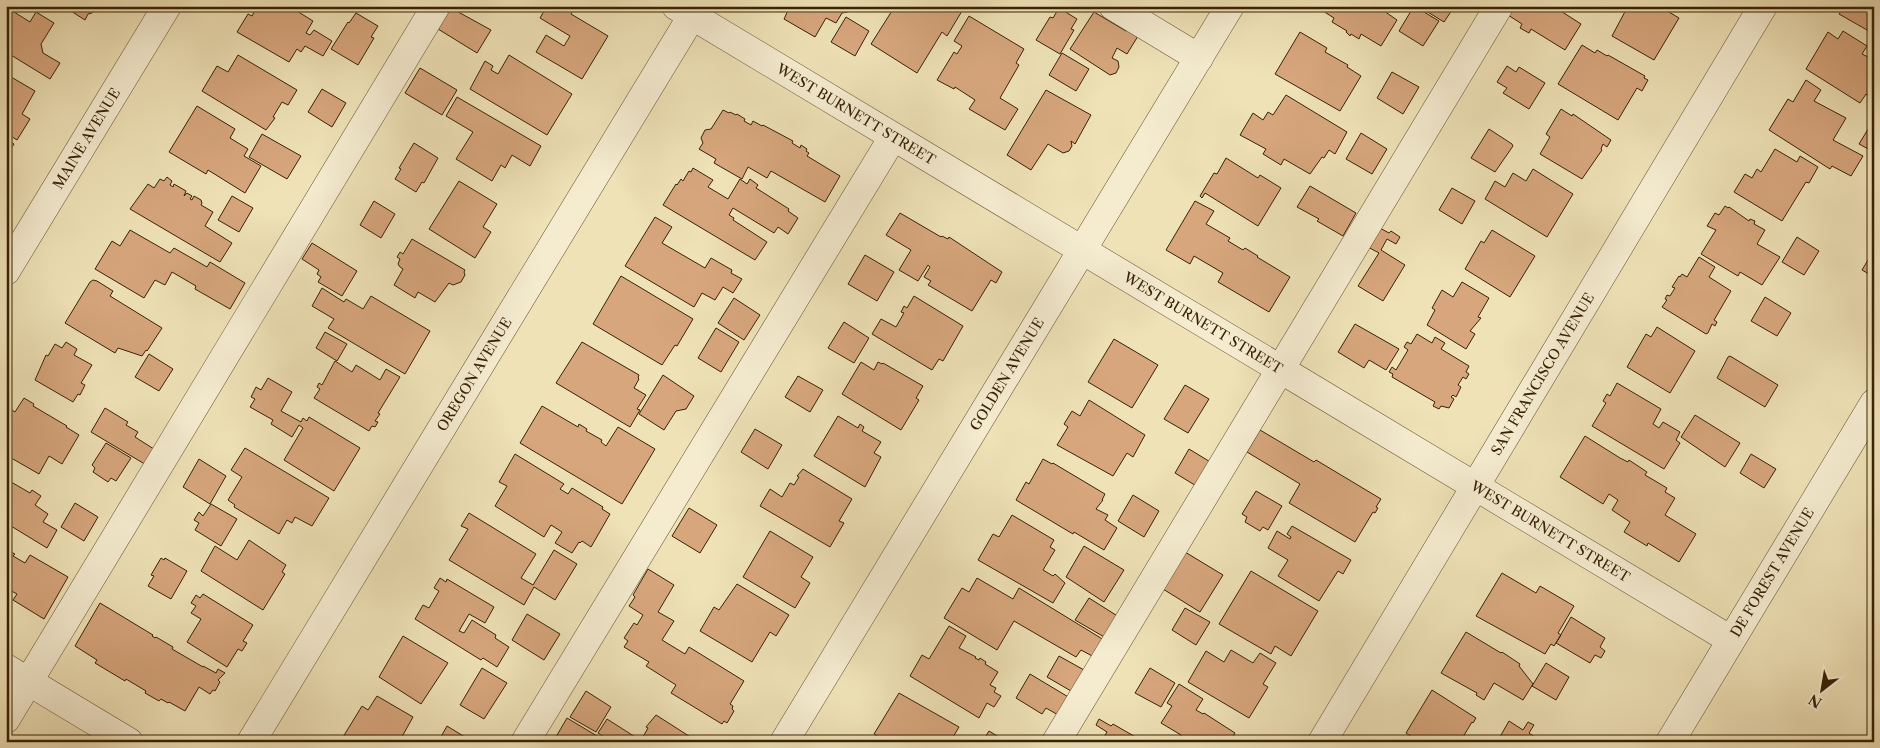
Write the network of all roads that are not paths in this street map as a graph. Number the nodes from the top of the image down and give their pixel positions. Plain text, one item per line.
1 (167, 6) edge
2 (436, 6) edge
3 (1113, 6) edge
4 (1230, 6) edge
5 (1499, 6) edge
6 (1763, 6) edge
7 (688, 10) edge
8 (1199, 58) junction
9 (893, 137) junction
10 (1082, 250) junction
11 (6, 270) edge
12 (1280, 369) junction
13 (1874, 404) edge
14 (1475, 486) junction
15 (1731, 640) junction
16 (18, 675) edge
17 (6, 719) edge
18 (129, 742) edge
19 (252, 742) edge
20 (525, 742) edge
21 (784, 742) edge
22 (1056, 742) edge
23 (1322, 742) edge
24 (1670, 742) edge

1 - 11 street, MAINE AVENUE
2 - 16 street
3 - 8 street
4 - 8 street, GOLDEN AVENUE
5 - 12 street
6 - 14 street, SAN FRANCISCO AVENUE
7 - 9 street, WEST BURNETT STREET
7 - 19 street, OREGON AVENUE
8 - 10 street, GOLDEN AVENUE
9 - 10 street, WEST BURNETT STREET
9 - 20 street
10 - 12 street, WEST BURNETT STREET
10 - 21 street, GOLDEN AVENUE
12 - 14 street, WEST BURNETT STREET
12 - 22 street
13 - 15 street, DE FOREST AVENUE
14 - 15 street, WEST BURNETT STREET
14 - 23 street, SAN FRANCISCO AVENUE
15 - 24 street, DE FOREST AVENUE
16 - 17 street
16 - 18 street

